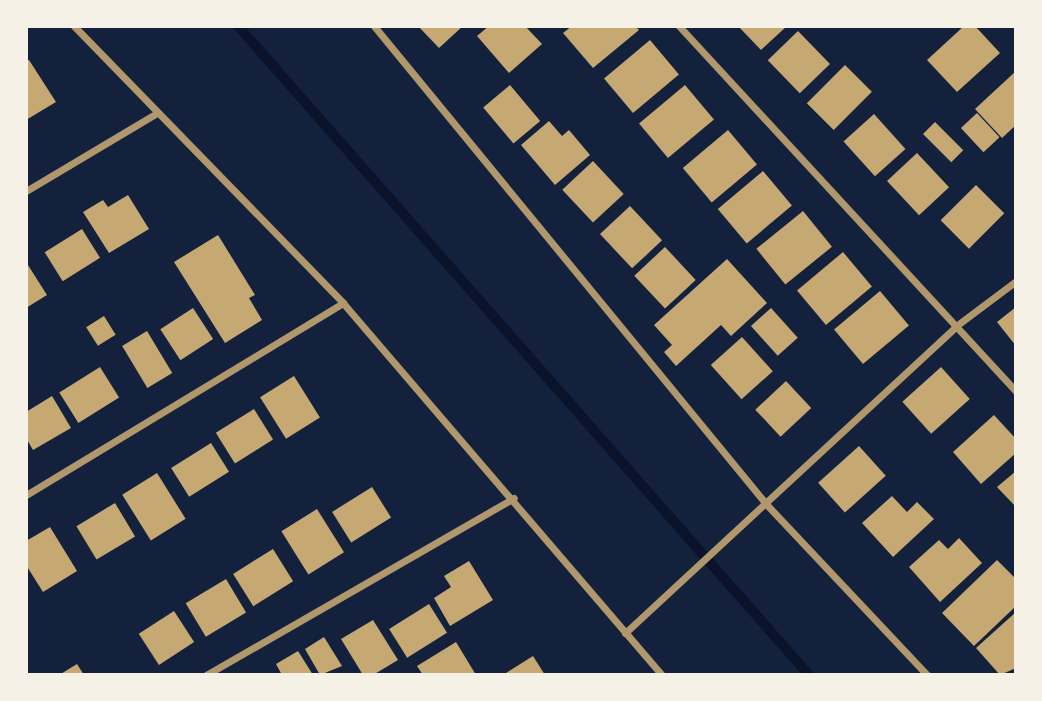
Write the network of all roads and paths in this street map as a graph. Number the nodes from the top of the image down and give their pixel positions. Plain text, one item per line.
1 (74, 26) edge
2 (374, 26) edge
3 (679, 26) edge
4 (155, 114) junction
5 (26, 191) edge
6 (1016, 281) edge
7 (343, 303) junction
8 (956, 326) junction
9 (1016, 391) edge
10 (26, 495) edge
11 (514, 498) junction
12 (767, 505) junction
13 (625, 633) junction
14 (206, 675) edge
15 (662, 675) edge
16 (927, 675) edge

1 - 4 street
2 - 12 street
3 - 8 street
4 - 5 street
4 - 7 street
6 - 8 street
7 - 10 street
7 - 11 street
8 - 9 street
8 - 12 street
11 - 13 street
11 - 14 street
12 - 13 street
12 - 16 street
13 - 15 street

